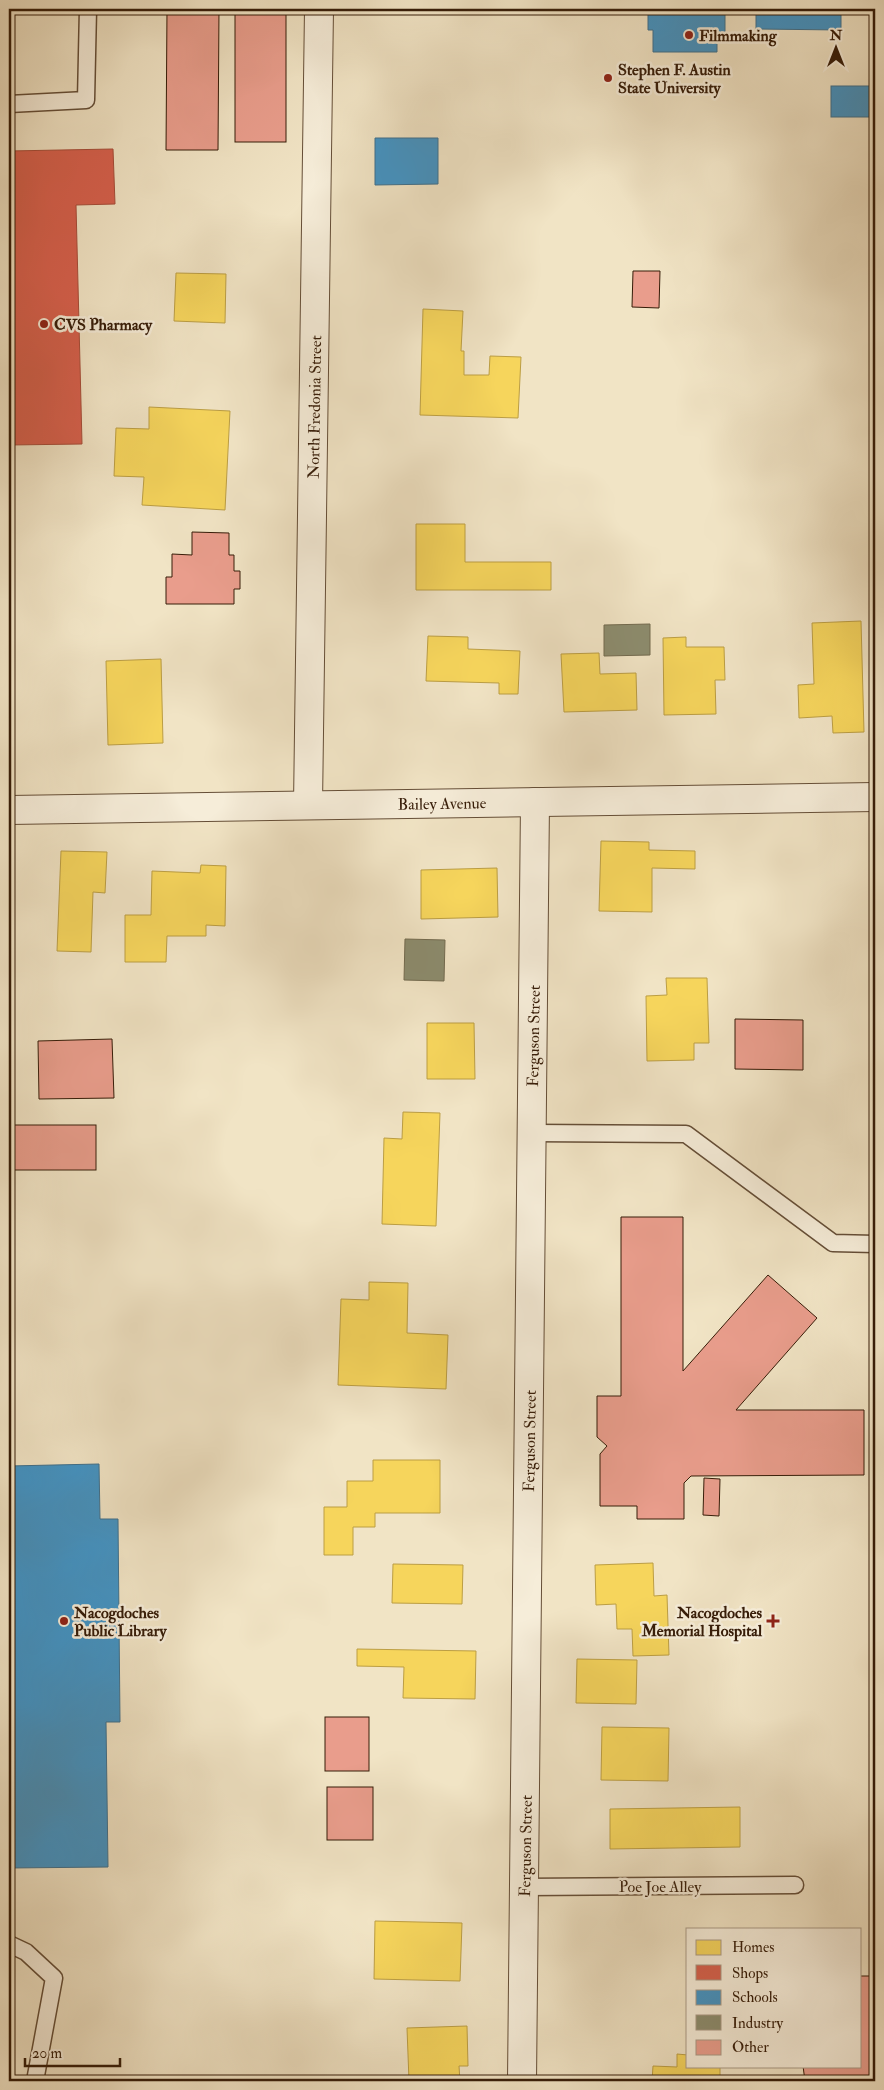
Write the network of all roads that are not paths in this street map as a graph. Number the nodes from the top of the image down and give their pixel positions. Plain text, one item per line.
1 (88, 9) edge
2 (319, 9) edge
3 (9, 104) edge
4 (875, 797) edge
5 (535, 802) junction
6 (308, 805) junction
7 (9, 810) edge
8 (532, 1133) junction
9 (875, 1244) edge
10 (795, 1885) dead end
11 (524, 1887) junction
12 (9, 1944) edge
13 (35, 2081) edge
14 (522, 2081) edge

1 - 3 lane
2 - 6 street, North Fredonia Street
4 - 5 street, Bailey Avenue
5 - 6 street, Bailey Avenue
5 - 8 street, Ferguson Street
6 - 7 street, Bailey Avenue
8 - 9 lane
8 - 11 street, Ferguson Street
10 - 11 lane, Poe Joe Alley
11 - 14 street, Ferguson Street
12 - 13 lane

